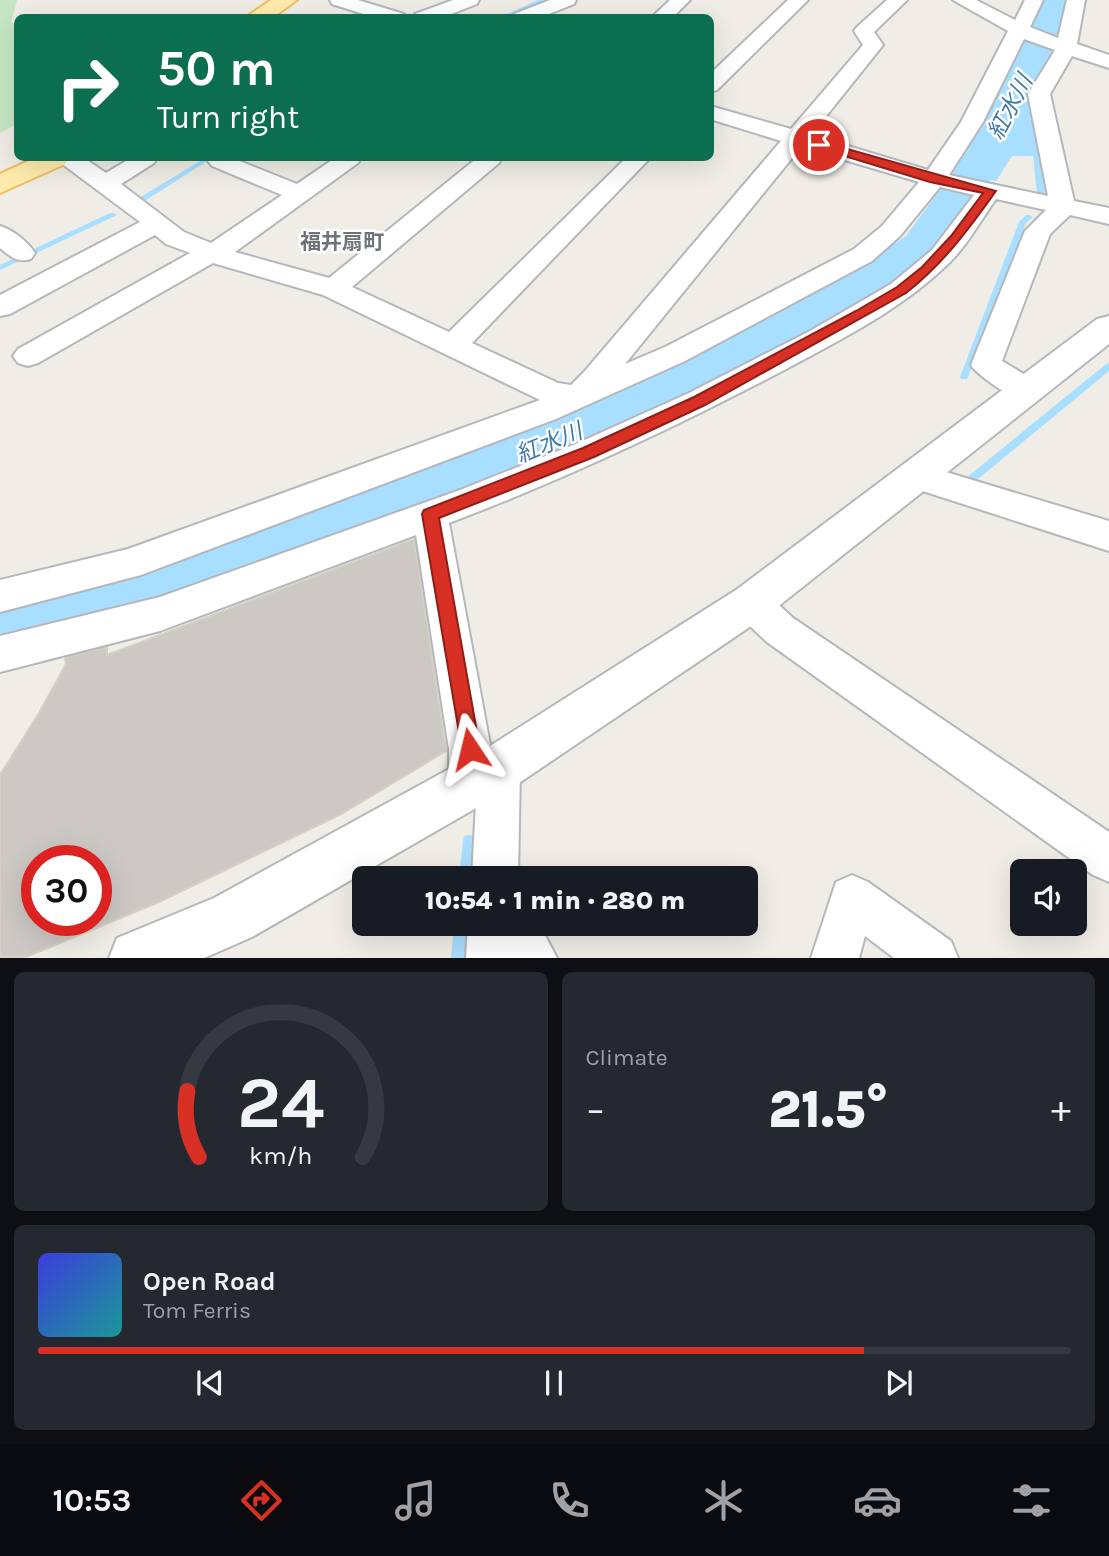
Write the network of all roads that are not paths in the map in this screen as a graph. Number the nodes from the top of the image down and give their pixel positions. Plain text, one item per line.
1 (286, 0) edge
2 (339, 0) edge
3 (470, 0) edge
4 (568, 0) edge
5 (681, 0) edge
6 (799, 0) edge
7 (898, 0) edge
8 (962, 0) edge
9 (1034, 0) edge
10 (1076, 0) edge
11 (263, 14) edge
12 (384, 14) edge
13 (433, 14) edge
14 (532, 14) edge
15 (665, 14) edge
16 (1024, 32) junction
17 (1063, 48) junction
18 (1109, 62) edge
19 (714, 82) edge
20 (714, 113) edge
21 (796, 138) junction
22 (49, 161) edge
23 (73, 161) edge
24 (141, 161) edge
25 (222, 161) edge
26 (346, 161) edge
27 (487, 161) edge
28 (636, 161) edge
29 (939, 180) junction
30 (106, 183) junction
31 (0, 185) edge
32 (988, 190) junction
33 (299, 194) junction
34 (1063, 208) junction
35 (1109, 216) edge
36 (156, 224) junction
37 (0, 234) edge
38 (22, 253) dead end
39 (212, 254) junction
40 (334, 289) junction
41 (0, 307) edge
42 (1109, 327) edge
43 (452, 346) junction
44 (28, 356) dead end
45 (1026, 390) junction
46 (577, 397) junction
47 (916, 476) junction
48 (430, 514) junction
49 (1109, 536) edge
50 (0, 596) edge
51 (751, 603) junction
52 (0, 654) edge
53 (485, 776) junction
54 (1109, 859) edge
55 (494, 866) edge
56 (491, 936) edge
57 (519, 936) edge
58 (137, 957) edge
59 (490, 957) edge
60 (533, 957) edge
61 (835, 957) edge
62 (934, 957) edge

1 - 11 main road
2 - 12 street
3 - 13 street
4 - 14 street
5 - 15 street
6 - 19 street
7 - 21 street
8 - 16 street
9 - 16 street
10 - 17 street
16 - 17 street
16 - 29 street
17 - 18 street
17 - 34 street
20 - 21 street
21 - 29 street
21 - 46 street
22 - 31 main road
23 - 30 street
24 - 30 street
25 - 33 street
26 - 33 street
27 - 40 street
28 - 43 street
29 - 32 street
29 - 46 street
30 - 36 street
32 - 34 street
32 - 48 street
33 - 39 street
34 - 35 street
34 - 45 street
36 - 39 street
36 - 41 street
37 - 38 street
39 - 40 street
39 - 44 street
40 - 43 street
42 - 45 street
43 - 46 street
45 - 47 street
46 - 50 street
47 - 49 street
47 - 51 street
48 - 52 street
48 - 53 street
51 - 53 street
51 - 54 street
53 - 55 street
53 - 58 street
56 - 59 street
57 - 60 street
61 - 62 street

